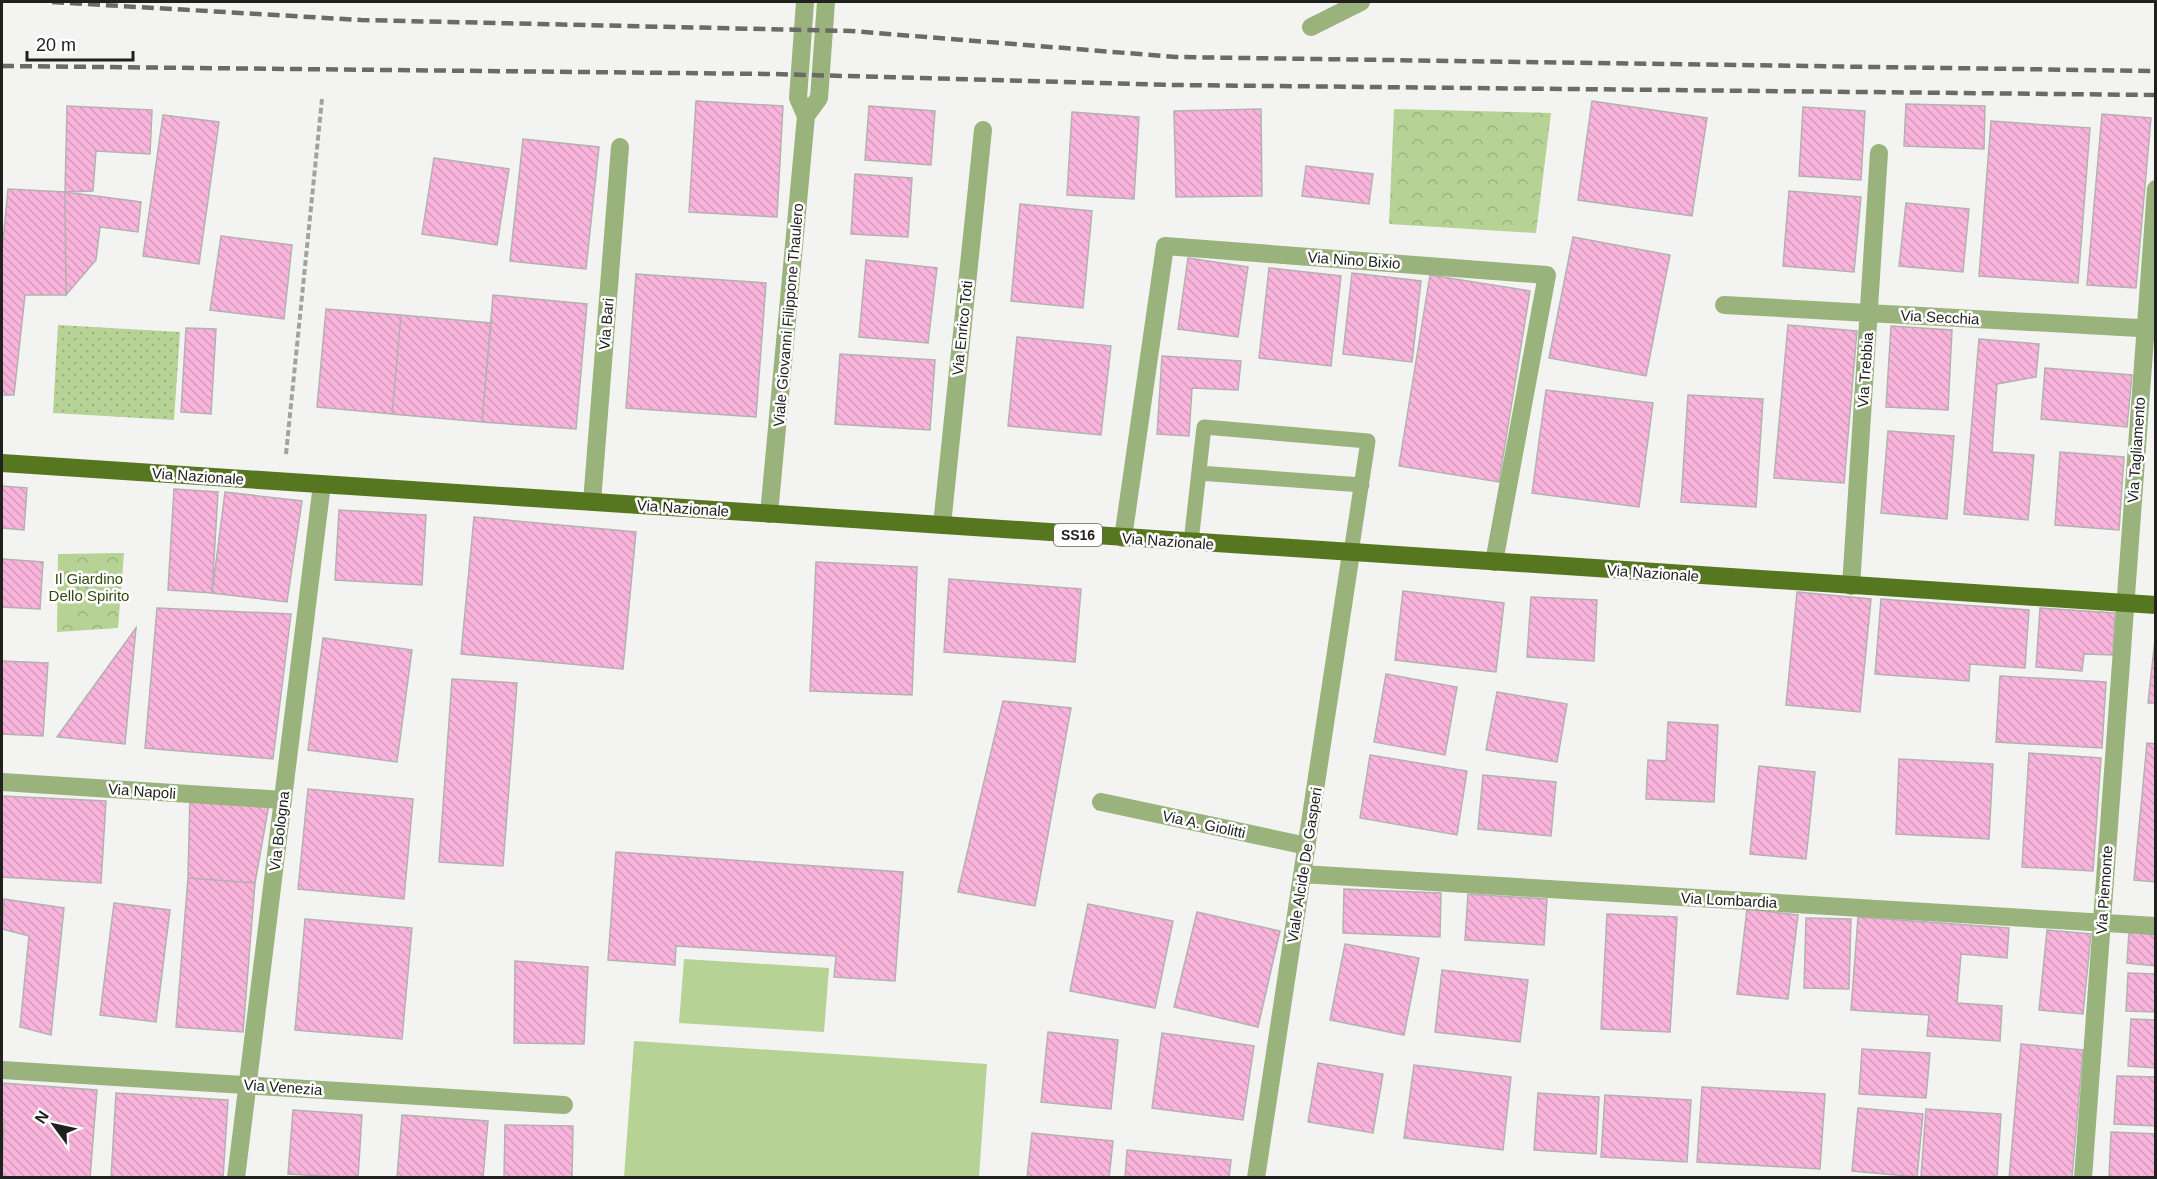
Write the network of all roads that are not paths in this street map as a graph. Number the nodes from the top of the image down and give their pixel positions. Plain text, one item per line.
1 (805, 2) edge
2 (826, 2) edge
3 (1361, 2) edge
4 (1311, 27) dead end
5 (807, 116) junction
6 (983, 130) dead end
7 (620, 147) dead end
8 (1879, 153) dead end
9 (2156, 189) edge
10 (1724, 305) dead end
11 (1868, 313) junction
12 (2150, 329) edge
13 (2, 464) edge
14 (1199, 473) junction
15 (322, 484) junction
16 (1362, 484) junction
17 (592, 502) junction
18 (769, 514) junction
19 (942, 525) junction
20 (1123, 538) junction
21 (1191, 542) junction
22 (1351, 553) junction
23 (1494, 562) junction
24 (1851, 586) junction
25 (2125, 603) junction
26 (2156, 605) edge
27 (2, 782) edge
28 (283, 800) junction
29 (1101, 802) dead end
30 (1307, 846) junction
31 (1302, 874) junction
32 (2102, 923) junction
33 (2156, 926) edge
34 (2, 1070) edge
35 (248, 1085) junction
36 (564, 1105) dead end
37 (236, 1178) edge
38 (1256, 1178) edge
39 (2083, 1178) edge

1 - 5 street, Viale Giovanni Filippone Thaulero
2 - 5 street, Viale Giovanni Filippone Thaulero
3 - 4 street
5 - 18 street, Viale Giovanni Filippone Thaulero
6 - 19 street, Via Enrico Toti
7 - 17 street, Via Bari
8 - 11 street, Via Trebbia
9 - 12 street, Via Tagliamento
10 - 11 street, Via Secchia
11 - 12 street, Via Secchia
11 - 24 street, Via Trebbia
12 - 25 street, Via Tagliamento
13 - 15 main road, Via Nazionale / SS16
14 - 16 lane
14 - 16 lane
14 - 21 lane
15 - 17 main road, Via Nazionale / SS16
15 - 28 street, Via Bologna
16 - 22 lane
17 - 18 main road, Via Nazionale / SS16
18 - 19 main road, Via Nazionale / SS16
19 - 20 main road, Via Nazionale / SS16
20 - 21 main road, Via Nazionale / SS16
20 - 23 street, Via Nino Bixio
21 - 22 main road, Via Nazionale / SS16
22 - 23 main road, Via Nazionale / SS16
22 - 30 street, Viale Alcide De Gasperi
23 - 24 main road, Via Nazionale / SS16
24 - 25 main road, Via Nazionale / SS16
25 - 26 main road, Via Nazionale / SS16
25 - 32 street, Via Piemonte
27 - 28 street, Via Napoli
28 - 35 street, Via Bologna
29 - 30 street, Via A. Giolitti
30 - 31 street, Viale Alcide De Gasperi
31 - 32 street, Via Lombardia
31 - 38 street, Viale Alcide De Gasperi
32 - 33 street, Via Lombardia
32 - 39 street, Via Piemonte
34 - 35 street, Via Venezia
35 - 36 street, Via Venezia
35 - 37 street, Via Bologna

